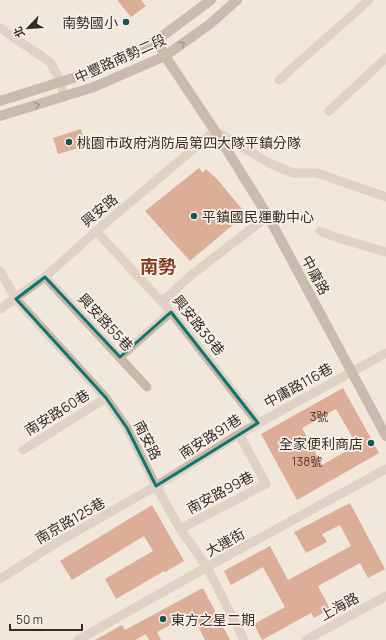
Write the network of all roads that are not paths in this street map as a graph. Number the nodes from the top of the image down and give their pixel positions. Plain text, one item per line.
1 (211, 0) edge
2 (237, 0) edge
3 (368, 0) edge
4 (0, 28) edge
5 (156, 40) junction
6 (165, 56) junction
7 (386, 58) edge
8 (279, 80) dead end
9 (61, 82) junction
10 (64, 97) junction
11 (0, 101) edge
12 (329, 111) dead end
13 (0, 116) edge
14 (216, 131) junction
15 (386, 197) edge
16 (268, 216) junction
17 (96, 231) junction
18 (320, 231) dead end
19 (386, 252) edge
20 (0, 271) edge
21 (45, 277) junction
22 (16, 299) junction
23 (162, 302) junction
24 (0, 309) edge
25 (171, 312) junction
26 (386, 353) edge
27 (120, 357) junction
28 (352, 372) junction
29 (147, 387) dead end
30 (106, 398) junction
31 (258, 423) junction
32 (239, 434) junction
33 (386, 436) edge
34 (23, 450) dead end
35 (386, 469) edge
36 (156, 486) junction
37 (180, 529) junction
38 (207, 567) junction
39 (0, 579) edge
40 (386, 596) edge
41 (78, 640) edge
42 (244, 640) edge
43 (306, 640) edge

1 - 5 main road, 中豐路南勢二段
6 -> 2 main road, 中豐路南勢二段
3 - 8 street
4 - 9 street
5 - 6 main road, 中庸路
5 - 9 main road, 中豐路南勢二段
6 - 10 main road, 中豐路南勢二段
6 - 14 main road, 中庸路
7 - 12 street
9 - 10 street
9 - 11 main road, 中豐路南勢二段
13 -> 10 main road, 中豐路南勢二段
14 - 15 street, 中庸路
14 - 16 main road, 中庸路
14 - 17 street, 興安路
16 - 23 street
16 - 28 main road, 中庸路
17 - 21 street, 興安路
17 - 23 street, 興安路39巷
18 - 19 street
20 - 22 street, 南安路
21 - 22 street, 興安路
21 - 27 street, 興安路55巷
22 - 24 street, 興安路
22 - 30 street, 南安路
23 - 25 street, 興安路39巷
25 - 27 street
25 - 31 street, 興安路39巷
26 - 28 street, 中庸路116巷
27 - 29 street, 興安路55巷
28 - 31 street, 中庸路116巷
28 - 33 main road, 中庸路
30 - 34 street, 南安路60巷
30 - 36 street, 南安路
31 - 32 street, 南安路91巷
32 - 36 street, 南安路91巷
32 - 37 street, 南安路99巷
35 - 38 street, 大連街
36 - 37 street, 南安路
36 - 39 street, 南京路125巷
37 - 38 street, 南安路
38 - 41 street, 大連街
38 - 42 street, 南安路
40 - 43 street, 上海路

